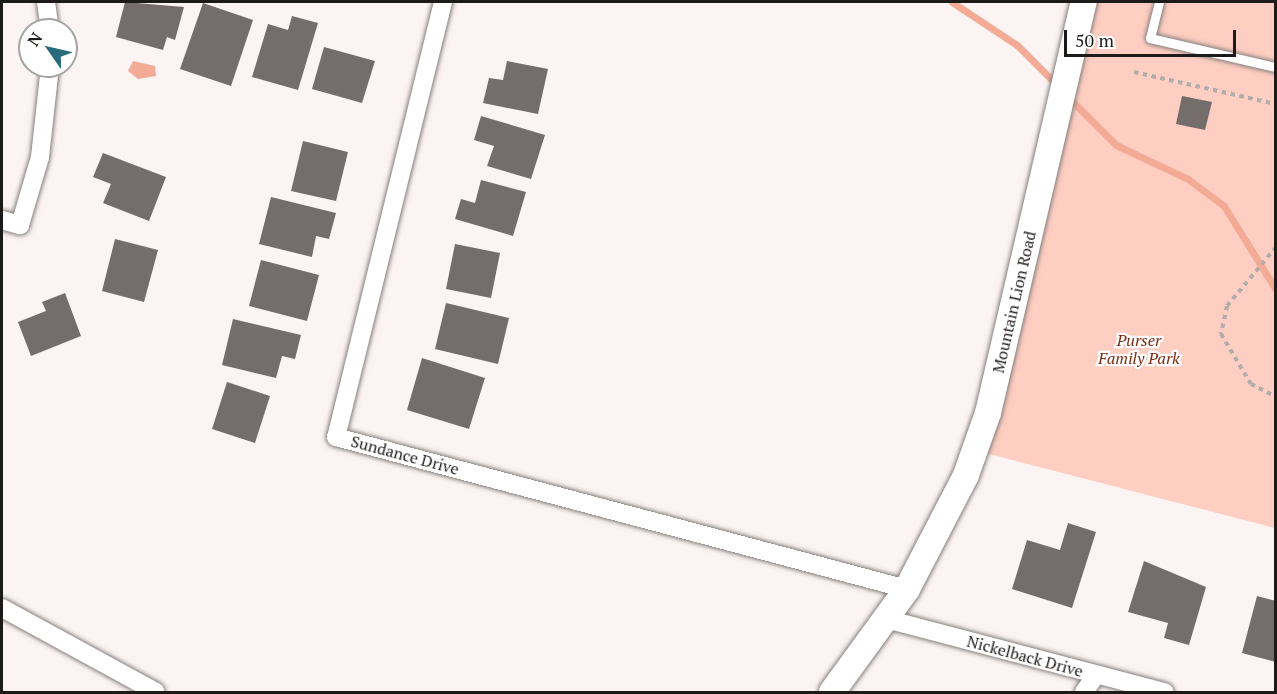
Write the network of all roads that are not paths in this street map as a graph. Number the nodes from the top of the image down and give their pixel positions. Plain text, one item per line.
1 (46, 2) edge
2 (443, 2) edge
3 (1084, 2) edge
4 (1159, 2) edge
5 (48, 18) edge
6 (1275, 67) edge
7 (50, 78) edge
8 (2, 220) edge
9 (907, 589) junction
10 (2, 608) edge
11 (886, 619) junction
12 (1096, 675) junction
13 (156, 693) edge
14 (832, 693) edge
15 (1084, 693) edge
16 (1165, 693) edge

1 - 5 street
2 - 9 street, Sundance Drive
3 - 9 street, Mountain Lion Road
4 - 6 lane
7 - 8 street
9 - 11 street, Mountain Lion Road
10 - 13 street
11 - 12 street, Nickelback Drive
11 - 14 street, Mountain Lion Road
12 - 15 street
12 - 16 street, Nickelback Drive

